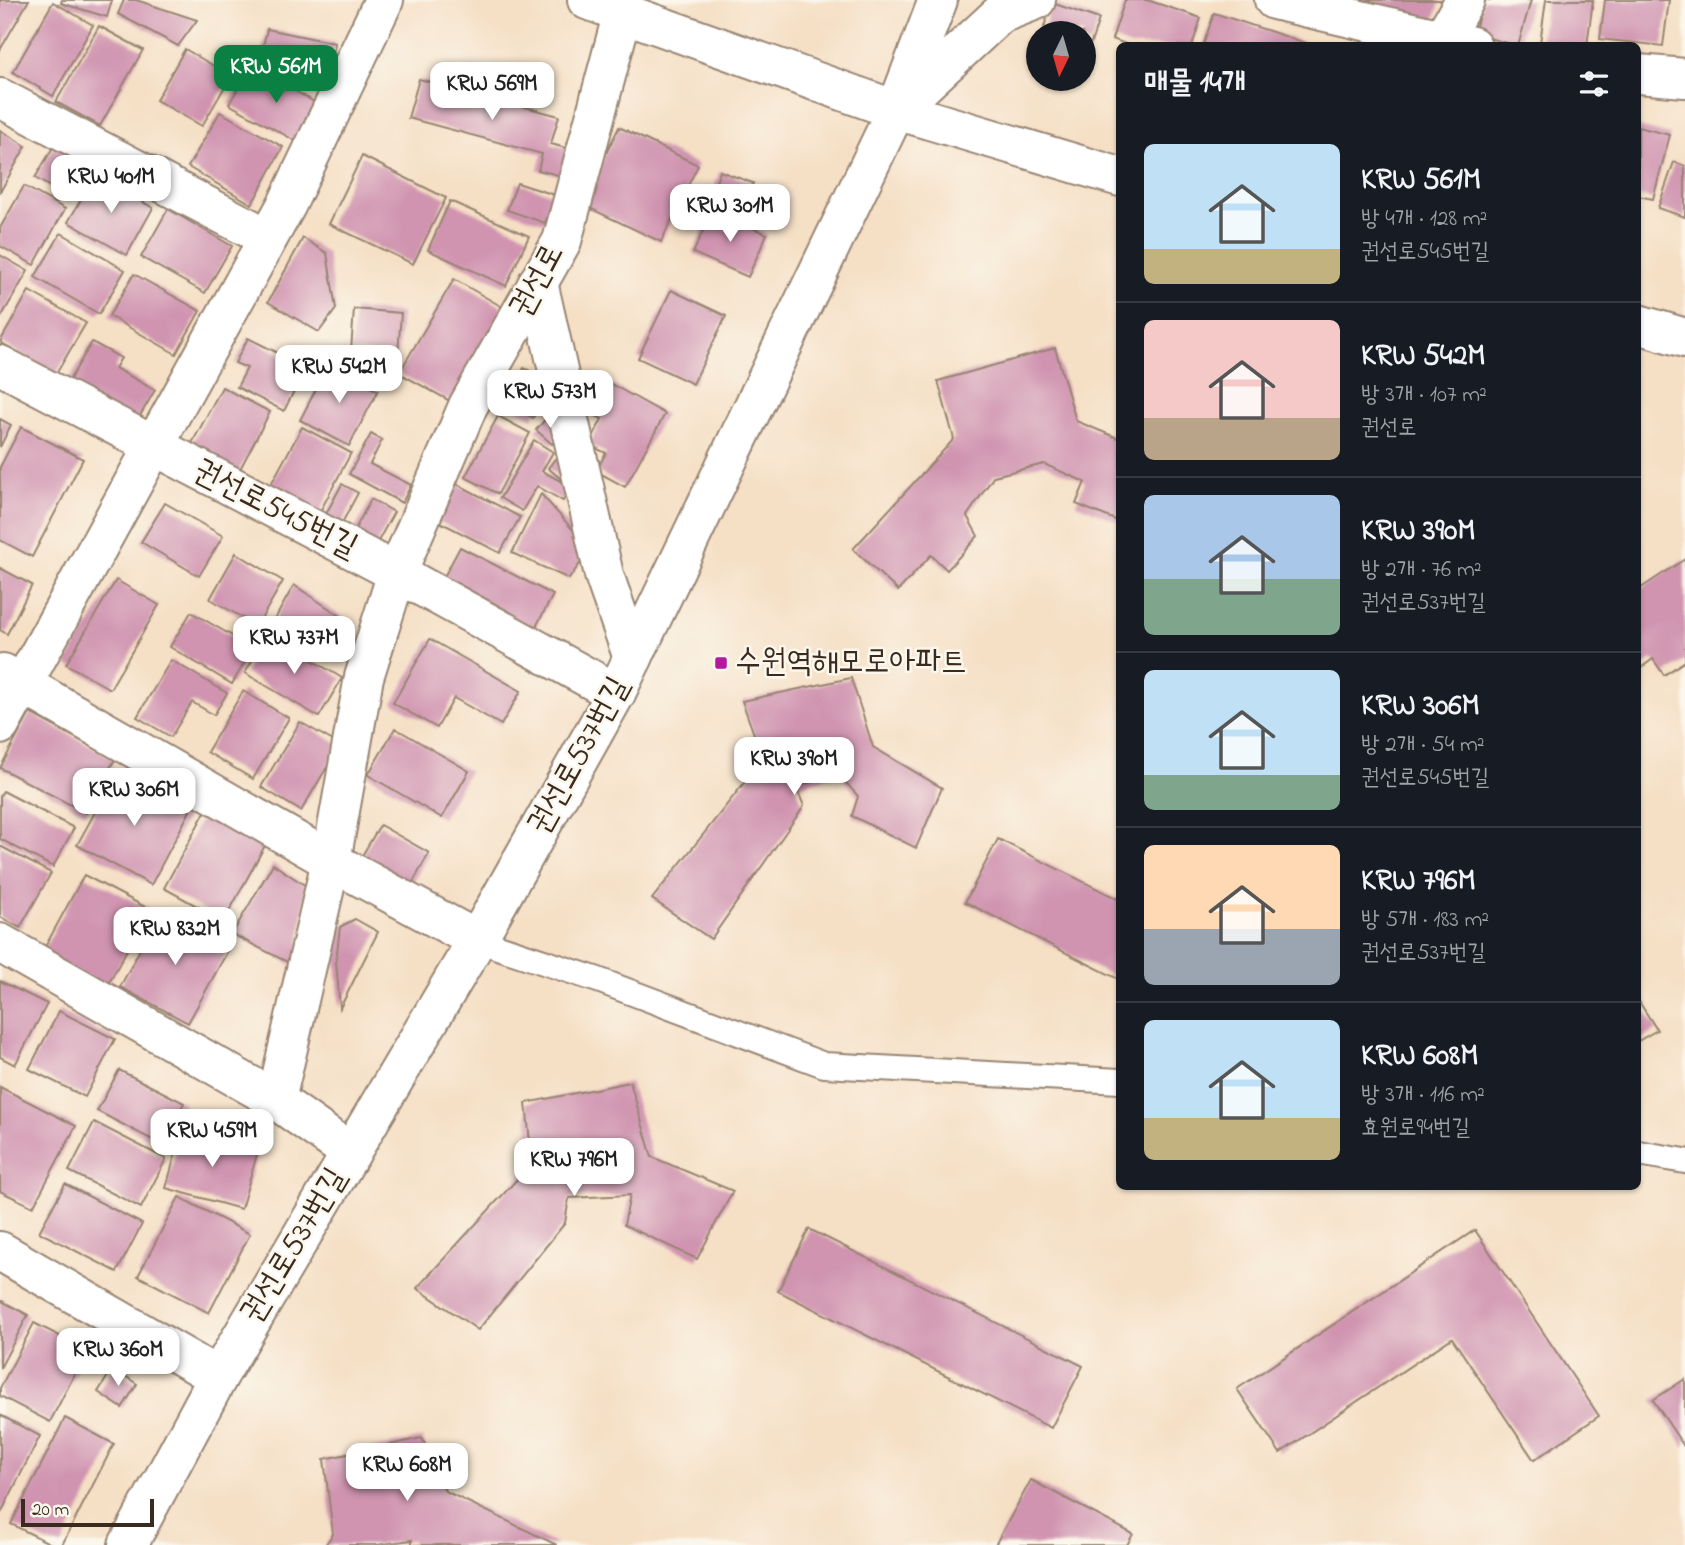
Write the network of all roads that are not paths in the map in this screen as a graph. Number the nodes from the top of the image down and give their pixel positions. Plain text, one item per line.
1 (384, 0) edge
2 (587, 0) edge
3 (938, 0) edge
4 (961, 0) edge
5 (1036, 0) edge
6 (1274, 0) edge
7 (1465, 0) edge
8 (623, 12) junction
9 (1443, 42) edge
10 (1452, 42) edge
11 (1641, 74) edge
12 (1685, 78) edge
13 (0, 98) edge
14 (896, 110) junction
15 (1116, 176) edge
16 (268, 238) junction
17 (538, 282) junction
18 (1641, 325) edge
19 (1685, 338) edge
20 (0, 365) edge
21 (153, 447) junction
22 (397, 573) junction
23 (633, 658) junction
24 (12, 678) edge
25 (617, 693) junction
26 (0, 725) edge
27 (331, 861) junction
28 (477, 940) junction
29 (0, 943) edge
30 (1116, 1081) edge
31 (276, 1100) junction
32 (351, 1153) junction
33 (1641, 1154) edge
34 (1685, 1161) edge
35 (0, 1251) edge
36 (218, 1377) junction
37 (128, 1545) edge

1 - 16 street
2 - 8 street
3 - 14 street
4 - 14 street
5 - 14 street
6 - 9 street
7 - 10 street
8 - 14 street
8 - 17 street, 권선로
11 - 12 street
13 - 16 street
14 - 15 street
14 - 23 street, 권선로537번길
16 - 21 street
17 - 22 street, 권선로
17 - 23 street
18 - 19 street
20 - 21 street, 권선로545번길
21 - 22 street, 권선로545번길
21 - 24 street
22 - 25 street, 권선로545번길
22 - 27 street
23 - 25 street, 권선로537번길
24 - 26 street
24 - 27 street
25 - 28 street, 권선로537번길
27 - 28 street
27 - 31 street
28 - 30 lane
28 - 32 street, 권선로537번길
29 - 31 street
31 - 32 street
32 - 36 street, 권선로537번길
33 - 34 lane
35 - 36 street
36 - 37 street, 권선로537번길

